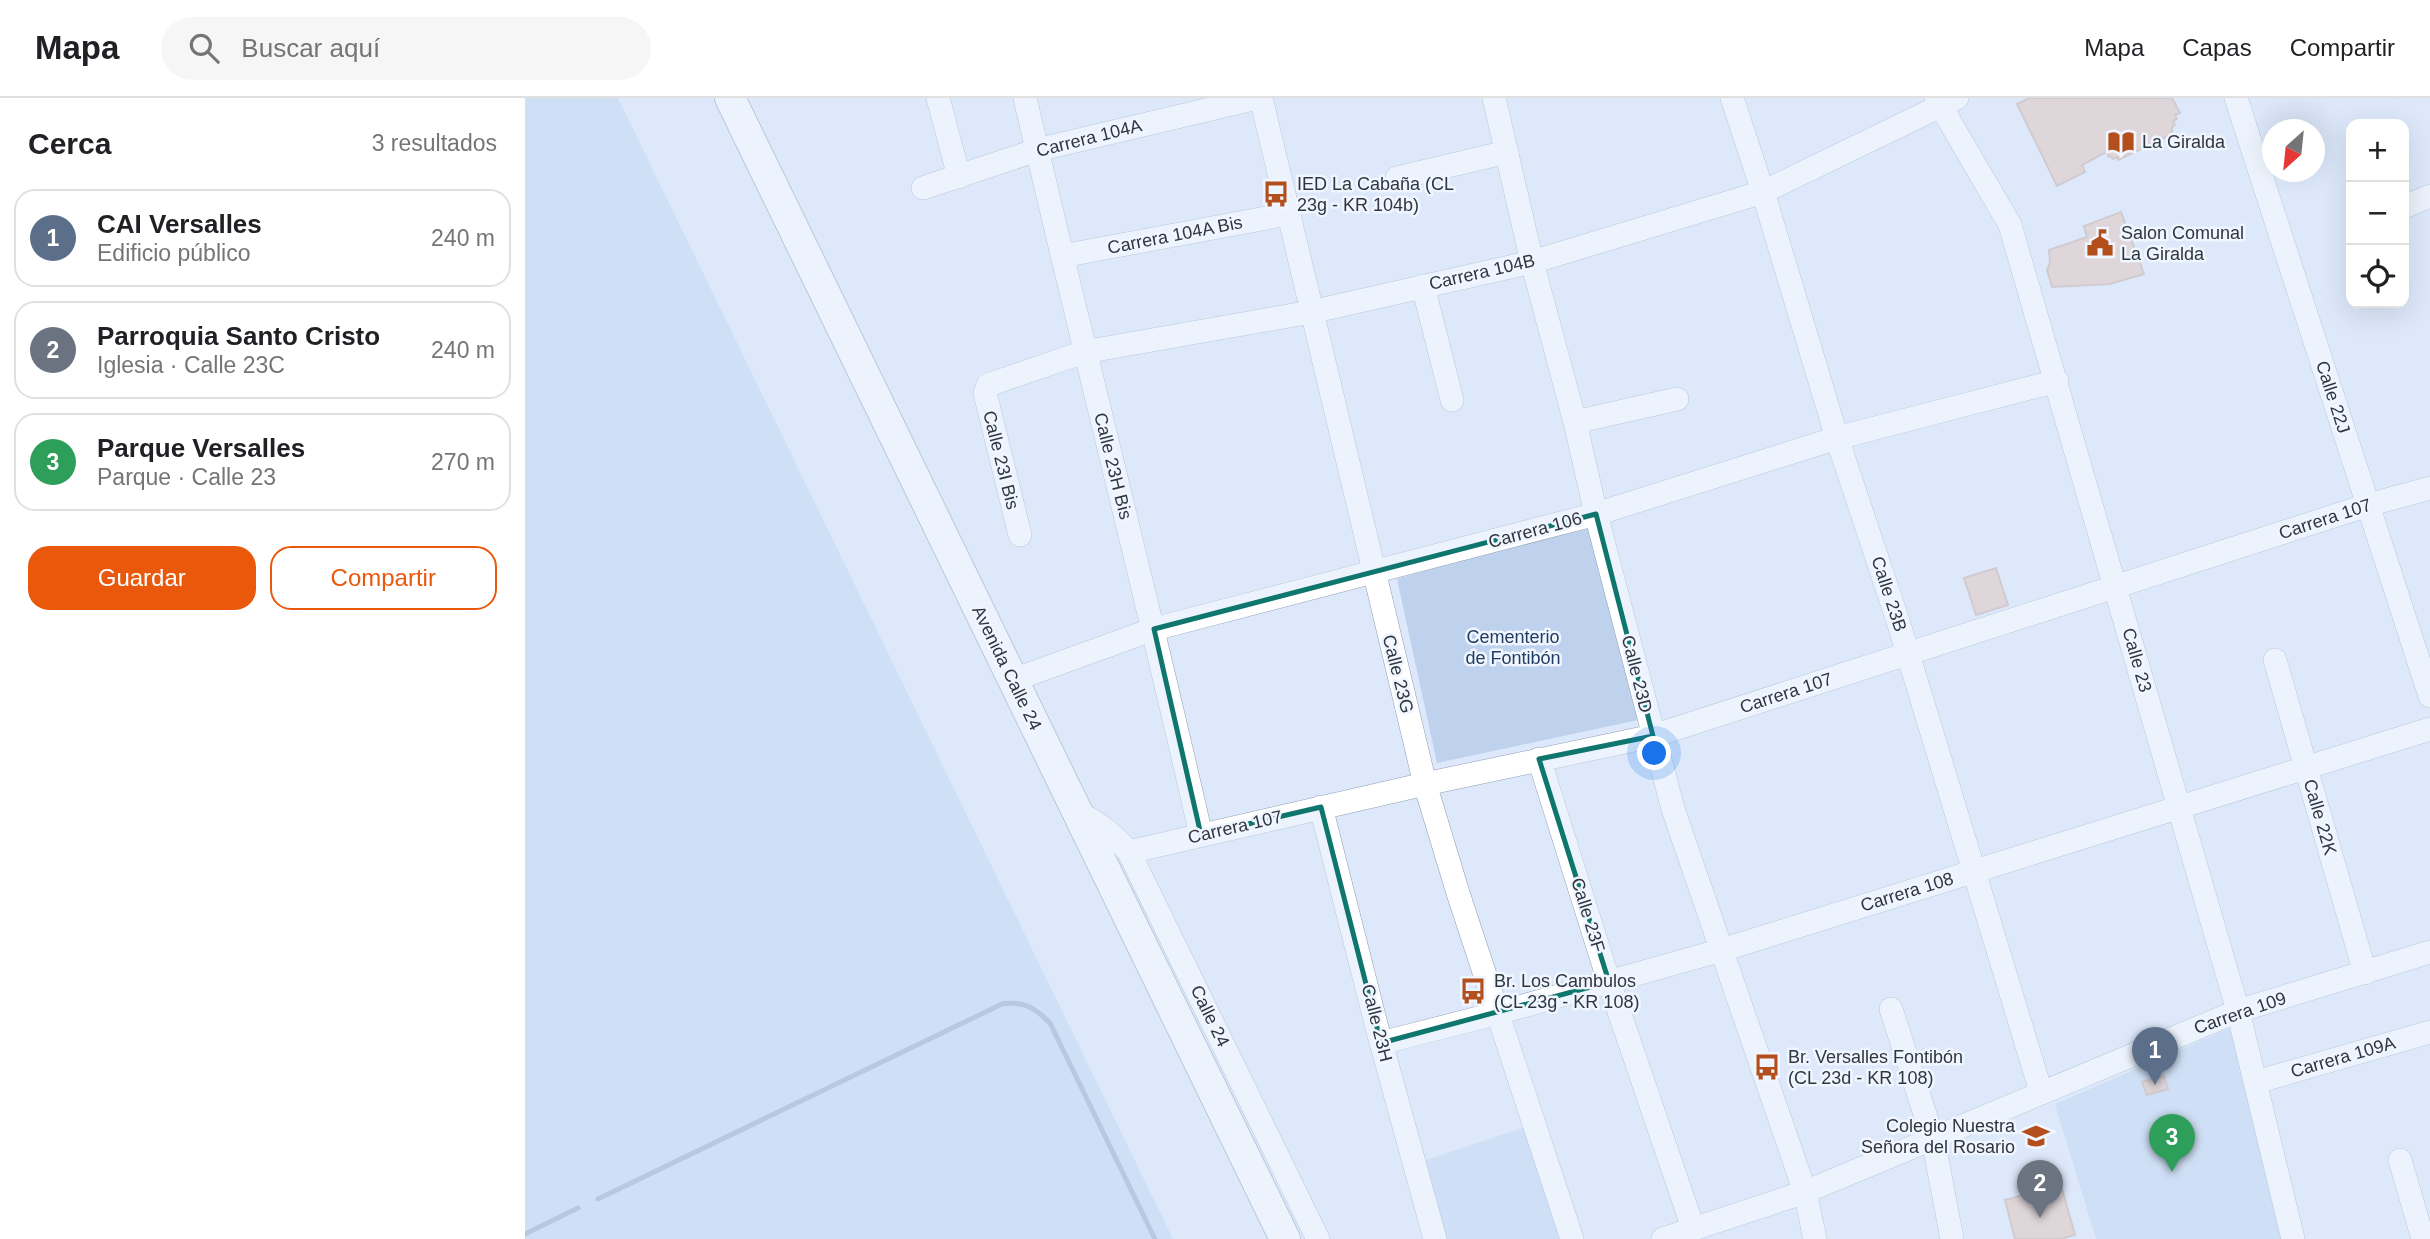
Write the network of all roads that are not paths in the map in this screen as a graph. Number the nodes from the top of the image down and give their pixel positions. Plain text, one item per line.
1 (730, 98) edge
2 (938, 98) edge
3 (1025, 98) edge
4 (1259, 98) edge
5 (1494, 98) edge
6 (1732, 98) edge
7 (2236, 98) edge
8 (1945, 101) edge
9 (1037, 150) junction
10 (1507, 152) junction
11 (959, 177) junction
12 (1397, 178) dead end
13 (923, 188) dead end
14 (1763, 192) junction
15 (2430, 196) edge
16 (2409, 205) edge
17 (1288, 214) junction
18 (1062, 256) junction
19 (1532, 262) junction
20 (1423, 286) junction
21 (1311, 312) junction
22 (1084, 352) junction
23 (2057, 381) junction
24 (988, 386) joint
25 (1677, 399) dead end
26 (1452, 400) dead end
27 (1575, 422) junction
28 (1837, 438) junction
29 (2430, 488) edge
30 (2368, 505) junction
31 (1596, 514) junction
32 (1020, 535) dead end
33 (1374, 573) junction
34 (2116, 587) junction
35 (1154, 629) junction
36 (1907, 654) junction
37 (2274, 660) dead end
38 (1013, 680) junction
39 (2430, 696) edge
40 (2430, 729) edge
41 (1653, 736) junction
42 (1539, 759) junction
43 (2306, 767) junction
44 (1425, 784) junction
45 (2179, 806) junction
46 (1321, 807) junction
47 (1078, 813) junction
48 (1201, 835) junction
49 (1129, 852) junction
50 (1974, 871) junction
51 (1166, 927) junction
52 (1722, 950) junction
53 (2430, 951) edge
54 (1154, 971) junction
55 (2365, 973) junction
56 (1609, 982) junction
57 (1891, 1009) dead end
58 (2238, 1011) junction
59 (1498, 1013) junction
60 (2430, 1032) edge
61 (1381, 1043) junction
62 (2256, 1082) junction
63 (2041, 1092) junction
64 (1933, 1139) junction
65 (2400, 1160) dead end
66 (1805, 1192) junction
67 (1693, 1228) junction
68 (1285, 1239) edge
69 (1318, 1239) edge
70 (1435, 1239) edge
71 (1571, 1239) edge
72 (1663, 1239) edge
73 (1815, 1239) edge
74 (1952, 1239) edge
75 (2293, 1239) edge
76 (2423, 1239) edge

1 - 38 main road, Avenida Calle 24
2 - 11 street
3 - 9 street, Calle 23H Bis
4 - 9 street, Carrera 104A
4 - 17 street, Calle 23G
5 - 10 street, Calle 23D
6 - 14 street, Calle 23B
7 - 30 street, Calle 22J
8 - 14 street, Carrera 104B
8 - 23 street, Calle 23
9 - 11 street, Carrera 104A
9 - 18 street, Calle 23H Bis
10 - 12 street
10 - 19 street, Calle 23D
11 - 13 street, Carrera 104A
14 - 19 street, Carrera 104B
14 - 28 street, Calle 23B
15 - 16 street
17 - 18 street, Carrera 104A Bis
17 - 21 street, Calle 23G
18 - 22 street, Calle 23H Bis
19 - 20 street, Carrera 104B
19 - 27 street, Calle 23D
20 - 21 street, Carrera 104B
20 - 26 street
21 - 22 street, Carrera 104B
21 - 33 street, Calle 23G
22 - 24 street, Carrera 104B
22 - 35 street, Calle 23H Bis
23 - 28 street, Carrera 106
23 - 34 street, Calle 23
24 - 32 street, Calle 23I Bis
25 - 27 street
27 - 31 street, Calle 23D
28 - 31 street, Carrera 106
28 - 36 street, Calle 23B
29 - 30 street, Carrera 107
30 - 34 street, Carrera 107
30 - 39 street, Calle 22J
31 - 33 street, Carrera 106
31 - 41 street, Calle 23D
33 - 35 street, Carrera 106
33 - 44 street, Calle 23G
34 - 36 street, Carrera 107
34 - 45 street, Calle 23
35 - 38 street, Carrera 106
35 - 48 street, Calle 23H Bis
36 - 41 street, Carrera 107
36 - 50 street, Calle 23B
37 - 43 street, Calle 22K
38 - 47 main road, Avenida Calle 24
40 - 43 street, Carrera 108
41 - 42 street, Carrera 107
41 - 52 street, Calle 23D
42 - 44 street, Carrera 107
42 - 56 street, Calle 23F
43 - 45 street, Carrera 108
43 - 55 street, Calle 22K
44 - 46 street, Carrera 107
44 - 59 street, Calle 23G
45 - 50 street, Carrera 108
45 - 58 street, Calle 23
46 - 48 street, Carrera 107
46 - 61 street, Calle 23H
47 - 49 street, Calle 24
47 - 54 main road, Avenida Calle 24
48 - 49 street, Carrera 107
49 - 51 street, Calle 24
50 - 52 street, Carrera 108
50 - 63 street, Calle 23B
51 - 54 street
51 - 69 street, Calle 24
52 - 56 street, Carrera 108
52 - 66 street, Calle 23D
53 - 55 street, Carrera 109
54 - 68 main road, Avenida Calle 24
55 - 58 street, Carrera 109
56 - 59 street, Carrera 108
56 - 67 street, Calle 23F
57 - 64 street
58 - 62 street, Calle 23
58 - 63 street, Carrera 109
59 - 61 street, Carrera 108
59 - 71 street, Calle 23G
60 - 62 street, Carrera 109A
61 - 70 street, Calle 23H
62 - 75 street, Calle 23
63 - 64 street, Carrera 109
64 - 66 street, Carrera 109
64 - 74 street
65 - 76 street
66 - 67 street, Carrera 109
66 - 73 street, Calle 23D
67 - 72 street, Carrera 109

